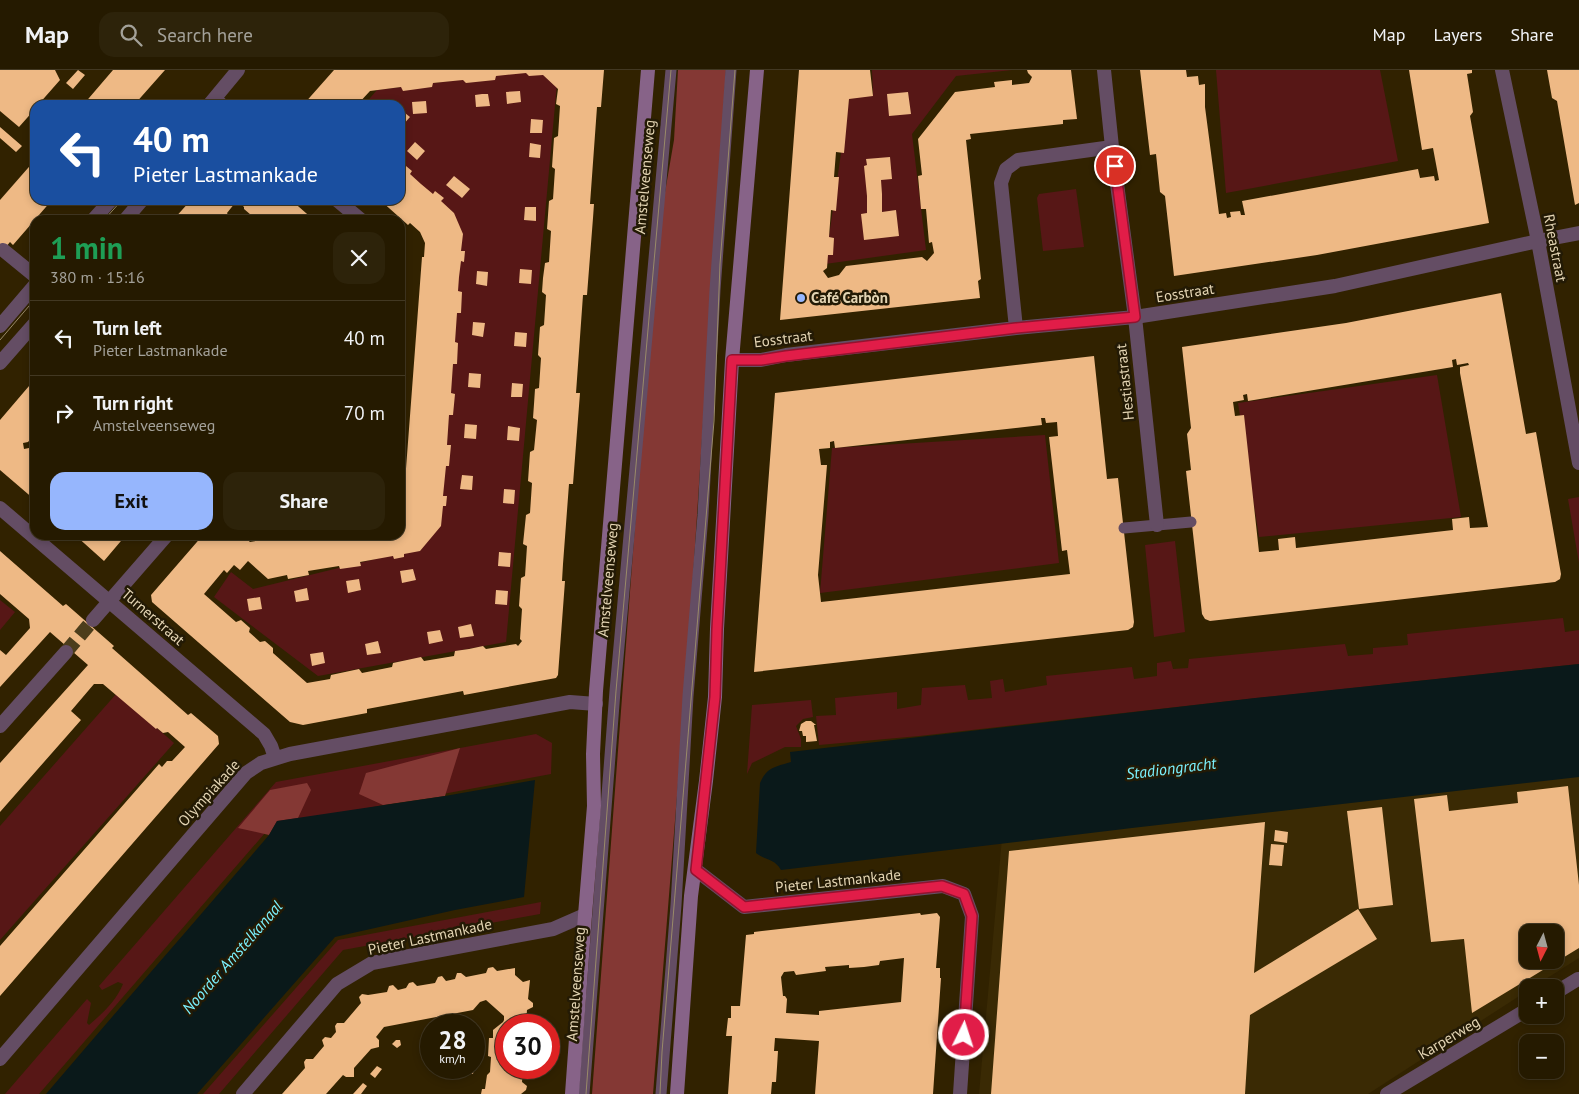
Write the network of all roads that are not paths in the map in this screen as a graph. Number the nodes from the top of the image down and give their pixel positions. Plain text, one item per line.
1 (238, 70) edge
2 (648, 70) edge
3 (671, 70) edge
4 (731, 70) edge
5 (757, 70) edge
6 (1104, 70) edge
7 (1502, 70) edge
8 (217, 100) edge
9 (1112, 147) junction
10 (107, 205) edge
11 (138, 205) edge
12 (343, 205) edge
13 (98, 215) edge
14 (129, 215) edge
15 (355, 215) edge
16 (1579, 233) edge
17 (1538, 241) junction
18 (3, 250) dead end
19 (30, 272) edge
20 (30, 291) edge
21 (1135, 317) junction
22 (0, 326) edge
23 (1016, 328) junction
24 (30, 329) edge
25 (732, 360) junction
26 (0, 363) edge
27 (1579, 463) edge
28 (0, 508) edge
29 (1191, 522) dead end
30 (1157, 525) junction
31 (1124, 528) dead end
32 (30, 533) edge
33 (38, 540) edge
34 (163, 540) edge
35 (110, 601) junction
36 (93, 620) tunnel mouth
37 (66, 652) tunnel mouth
38 (596, 704) junction
39 (0, 726) edge
40 (275, 758) junction
41 (696, 870) junction
42 (585, 915) junction
43 (1578, 979) dead end
44 (1564, 988) edge
45 (1519, 1014) edge
46 (0, 1059) edge
47 (243, 1094) edge
48 (572, 1094) edge
49 (584, 1094) edge
50 (661, 1094) edge
51 (677, 1094) edge
52 (960, 1094) edge
53 (1387, 1094) edge

1 - 8 street
2 - 38 main road, Amstelveenseweg
3 - 49 lane, Amstelveenseweg
4 - 50 lane
5 - 25 main road
6 - 9 street, Hestiastraat
7 - 17 street, Rheastraat
9 - 21 street, Hestiastraat
9 - 23 street
10 - 13 street
11 - 14 street
12 - 15 street
16 - 17 street, Eosstraat
17 - 21 street, Eosstraat
17 - 27 street, Rheastraat
18 - 19 street
20 - 22 street
21 - 23 street, Eosstraat
21 - 30 street, Hestiastraat
23 - 25 street, Eosstraat
24 - 26 street
25 - 41 main road
28 - 32 street, Turnerstraat
29 - 30 lane
30 - 31 lane
33 - 35 street, Turnerstraat
34 - 35 street
35 - 36 street
35 - 40 street, Turnerstraat
37 - 39 street
38 - 40 street, Olympiakade
38 - 42 main road, Amstelveenseweg
40 - 46 street, Olympiakade
41 - 51 main road
41 - 52 street, Pieter Lastmankade
42 - 47 street, Pieter Lastmankade
42 - 48 main road, Amstelveenseweg
43 - 44 street
45 - 53 street, Karperweg

